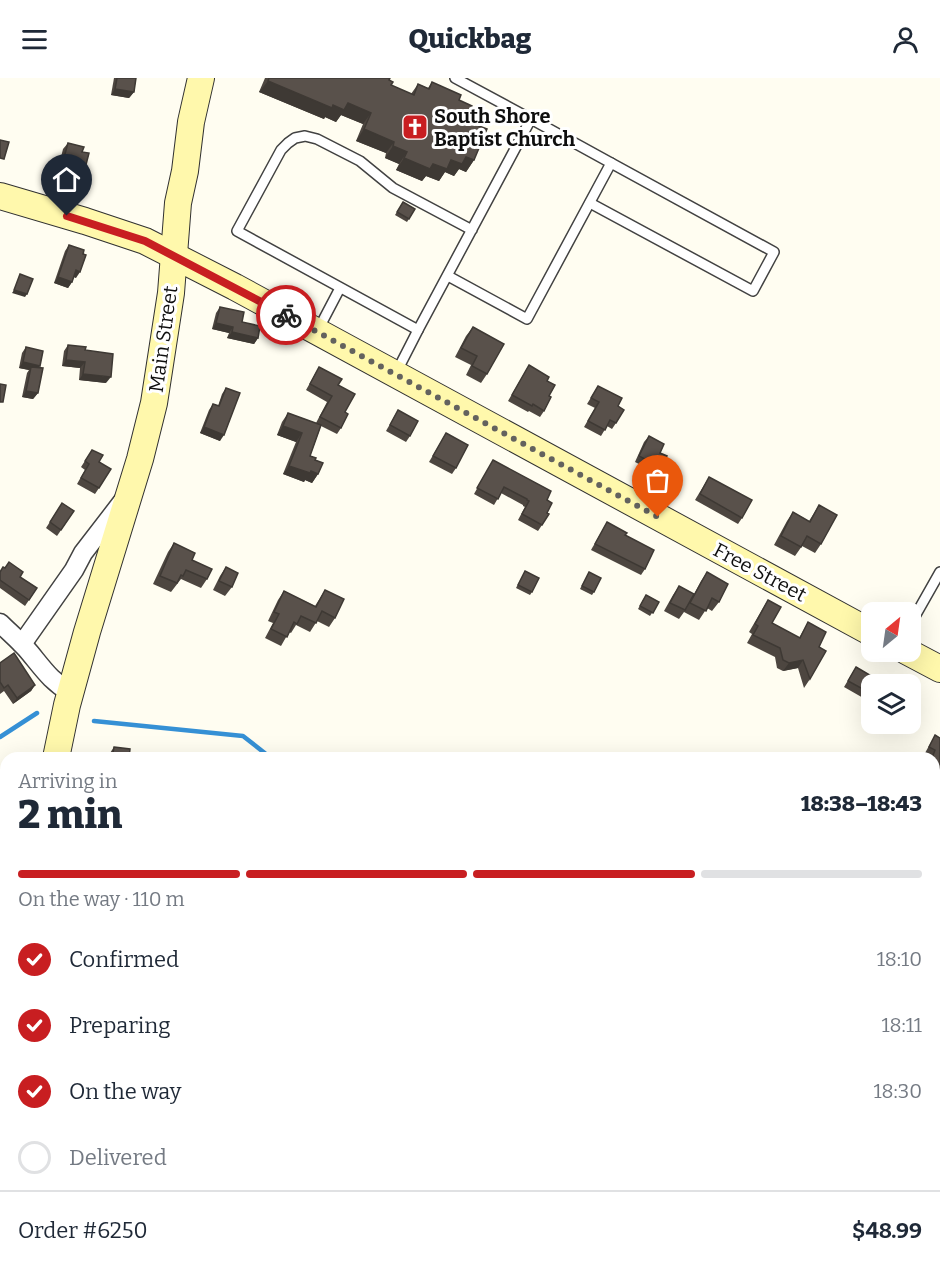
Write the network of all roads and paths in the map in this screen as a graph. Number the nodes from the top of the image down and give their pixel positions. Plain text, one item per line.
1 (201, 78) edge
2 (455, 78) edge
3 (531, 119) junction
4 (611, 163) junction
5 (0, 196) edge
6 (590, 203) junction
7 (472, 230) junction
8 (174, 255) junction
9 (448, 276) junction
10 (340, 288) junction
11 (418, 330) junction
12 (317, 332) junction
13 (395, 374) junction
14 (130, 490) junction
15 (105, 568) junction
16 (74, 570) junction
17 (940, 572) edge
18 (921, 606) edge
19 (0, 623) edge
20 (861, 627) edge
21 (21, 644) junction
22 (921, 659) edge
23 (940, 669) edge
24 (70, 693) junction
25 (58, 752) edge

1 - 8 main road, Main Street
2 - 3 lane
3 - 4 lane
3 - 7 lane
4 - 6 lane
4 - 6 lane
5 - 8 main road, Free Street
6 - 9 lane
7 - 9 lane
7 - 10 lane
8 - 12 main road, Free Street
8 - 14 main road, Main Street
9 - 11 lane
10 - 11 lane
10 - 12 lane
11 - 13 lane
12 - 13 main road, Free Street
13 - 20 main road, Free Street
14 - 15 main road, Main Street
14 - 16 street, Main Street
15 - 16 street
15 - 24 main road, Main Street
16 - 21 street, Main Street
17 - 18 lane
19 - 21 street
21 - 24 street
22 - 23 main road
24 - 25 main road, Main Street

